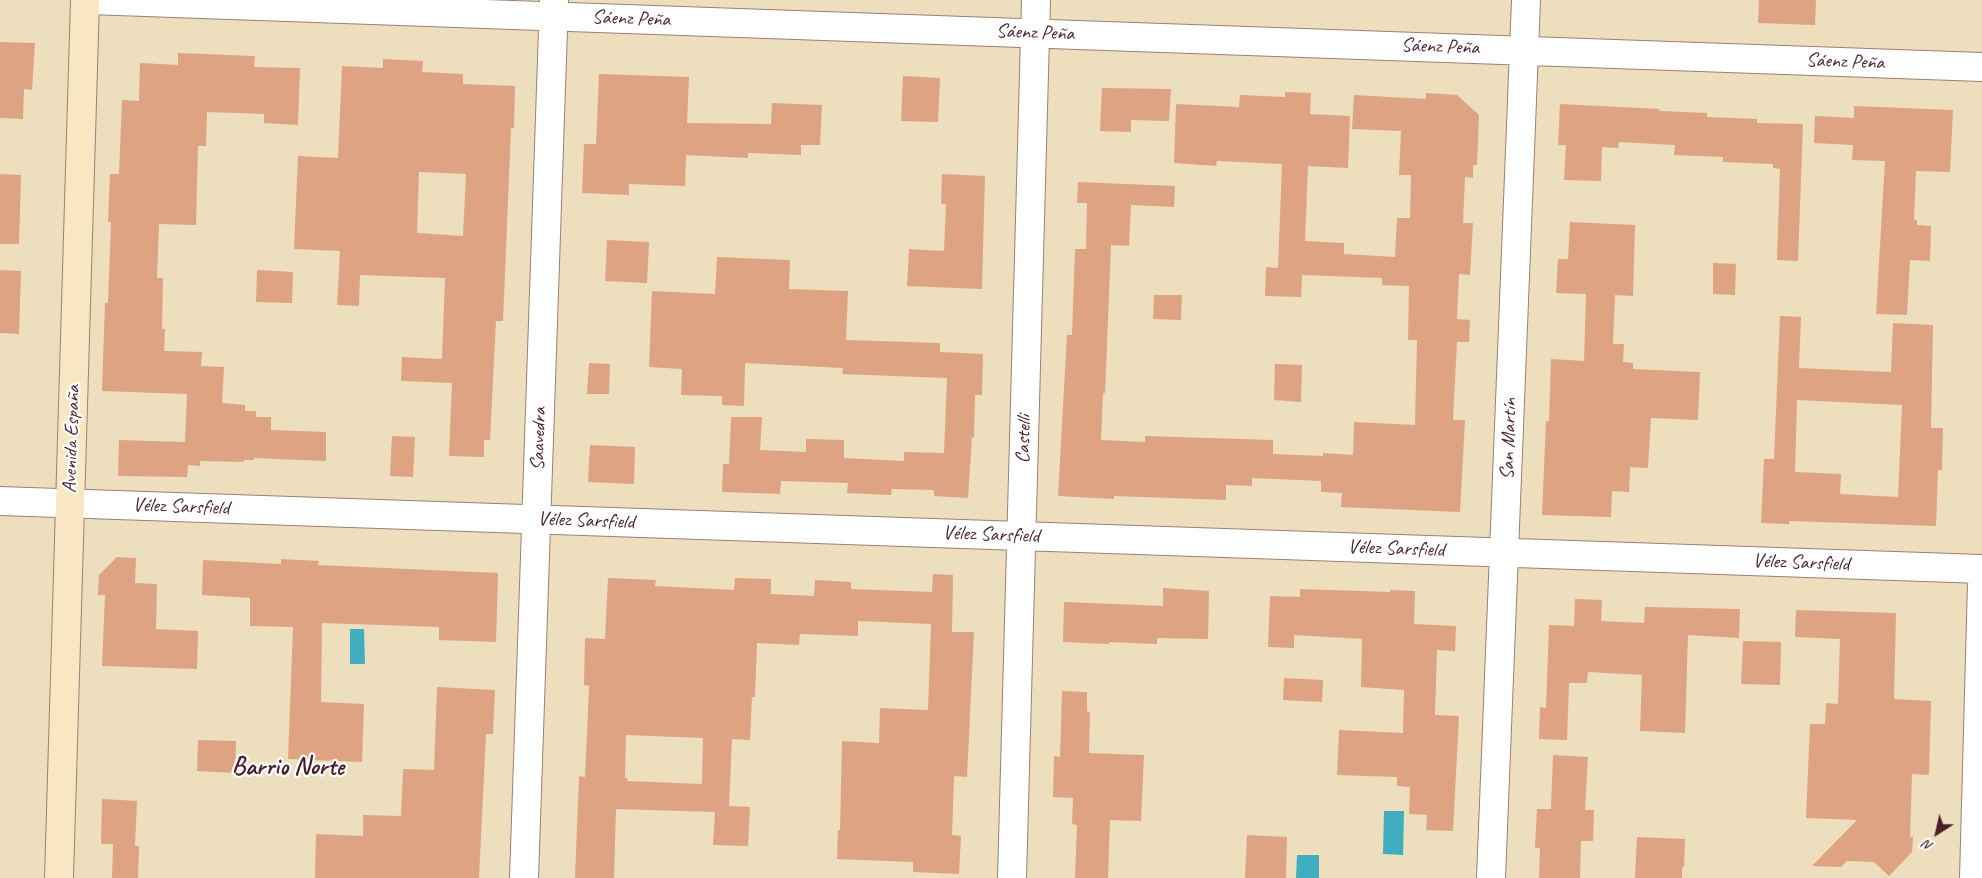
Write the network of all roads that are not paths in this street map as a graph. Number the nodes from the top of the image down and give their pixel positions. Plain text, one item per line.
1 (87, 0) edge
2 (1036, 0) edge
3 (1526, 0) edge
4 (554, 8) edge
5 (1036, 33) junction
6 (1524, 50) junction
7 (1982, 66) edge
8 (0, 501) edge
9 (70, 504) junction
10 (537, 519) junction
11 (1021, 536) junction
12 (1504, 552) junction
13 (1982, 569) edge
14 (1982, 583) edge
15 (59, 878) edge
16 (524, 878) edge
17 (1012, 878) edge
18 (1491, 878) edge
19 (1974, 878) edge

1 - 4 street, Sáenz Peña
1 - 9 main road, Avenida España
2 - 5 street, Castelli
3 - 6 street, San Martín
4 - 5 street, Sáenz Peña
4 - 10 street, Saavedra
5 - 6 street, Sáenz Peña
5 - 11 street, Castelli
6 - 7 street, Sáenz Peña
6 - 12 street, San Martín
8 - 9 street, Vélez Sarsfield
9 - 10 street, Vélez Sarsfield
9 - 15 main road, Avenida España
10 - 11 street, Vélez Sarsfield
10 - 16 street, Saavedra
11 - 12 street, Vélez Sarsfield
11 - 17 street, Castelli
12 - 13 street, Vélez Sarsfield
12 - 18 street, San Martín
14 - 19 street

